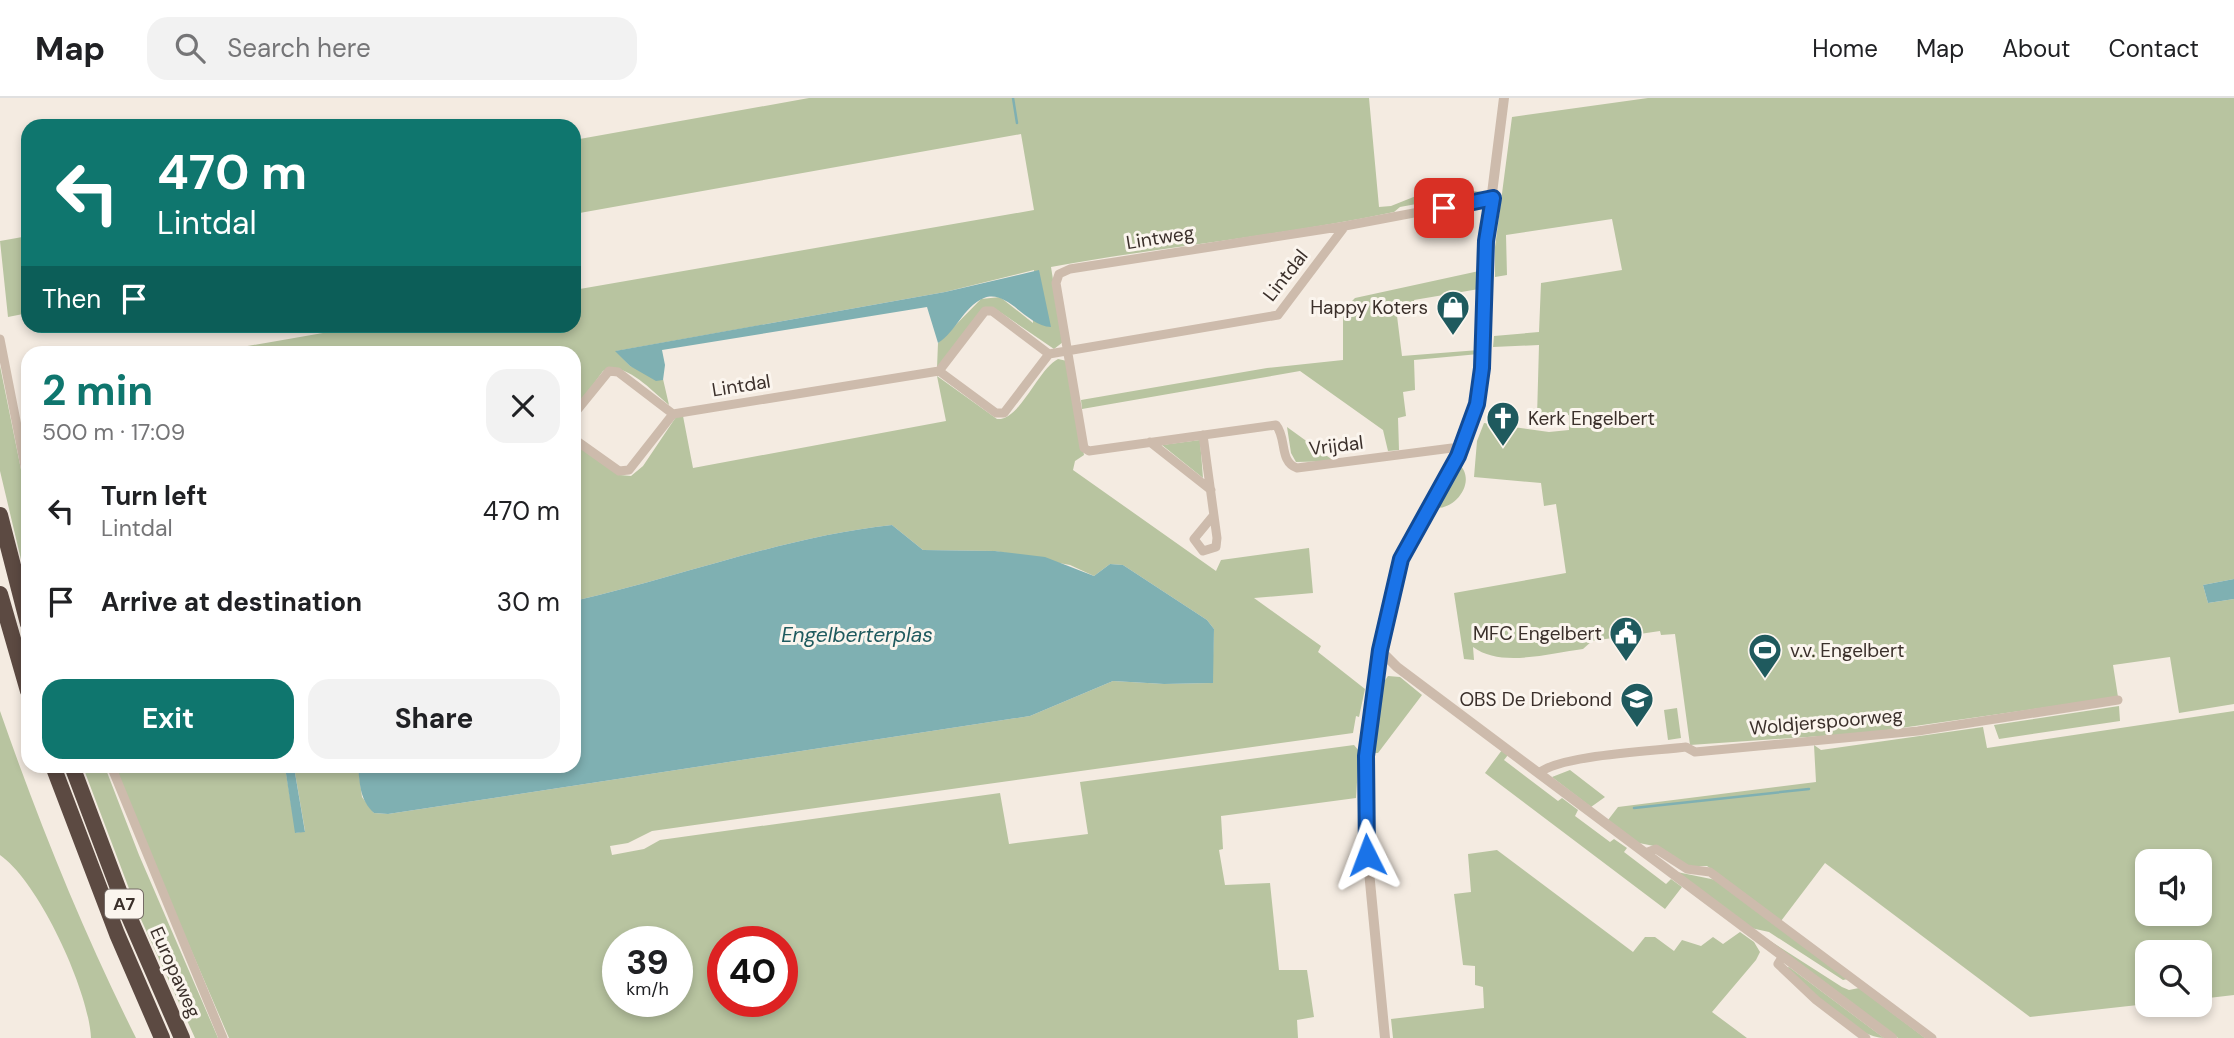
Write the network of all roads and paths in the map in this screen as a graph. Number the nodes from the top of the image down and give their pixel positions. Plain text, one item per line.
1 (1504, 98) edge
2 (1493, 198) junction
3 (1345, 226) junction
4 (0, 339) edge
5 (1068, 351) junction
6 (1049, 354) junction
7 (939, 371) junction
8 (581, 405) edge
9 (673, 414) junction
10 (1203, 435) junction
11 (1150, 442) junction
12 (581, 444) edge
13 (21, 446) edge
14 (1461, 450) junction
15 (1211, 490) junction
16 (0, 515) edge
17 (1213, 516) dead end
18 (0, 594) edge
19 (21, 597) edge
20 (1380, 650) junction
21 (21, 667) edge
22 (1397, 667) junction
23 (1376, 673) junction
24 (2118, 700) dead end
25 (56, 773) edge
26 (75, 773) edge
27 (114, 773) edge
28 (1539, 773) junction
29 (1646, 853) junction
30 (1783, 956) junction
31 (162, 1038) edge
32 (183, 1038) edge
33 (223, 1038) edge
34 (1385, 1038) edge
35 (1866, 1038) edge
36 (1892, 1038) edge
37 (1931, 1038) edge

1 - 2 street
2 - 3 street
2 - 14 street
3 - 5 street, Lintdal
3 - 5 street, Lintweg
4 - 13 street
5 - 6 street, Lintdal
5 - 11 street, Vrijdal
6 - 7 street
6 - 7 street
7 - 9 street, Lintdal
8 - 9 street
9 - 12 street
10 - 11 street, Vrijdal
10 - 14 street, Vrijdal
10 - 15 street
11 - 15 street
14 - 20 street
15 - 17 street
16 - 19 highway
18 - 21 highway
20 - 22 street
20 - 23 street
22 - 23 street
22 - 28 street
23 - 34 street
24 - 28 street, Woldjerspoorweg
25 - 31 highway, Europaweg / A7
26 - 32 highway, Europaweg / A7
27 - 33 street
28 - 29 street
29 - 30 street
29 - 37 street
30 - 35 street
30 - 36 street

